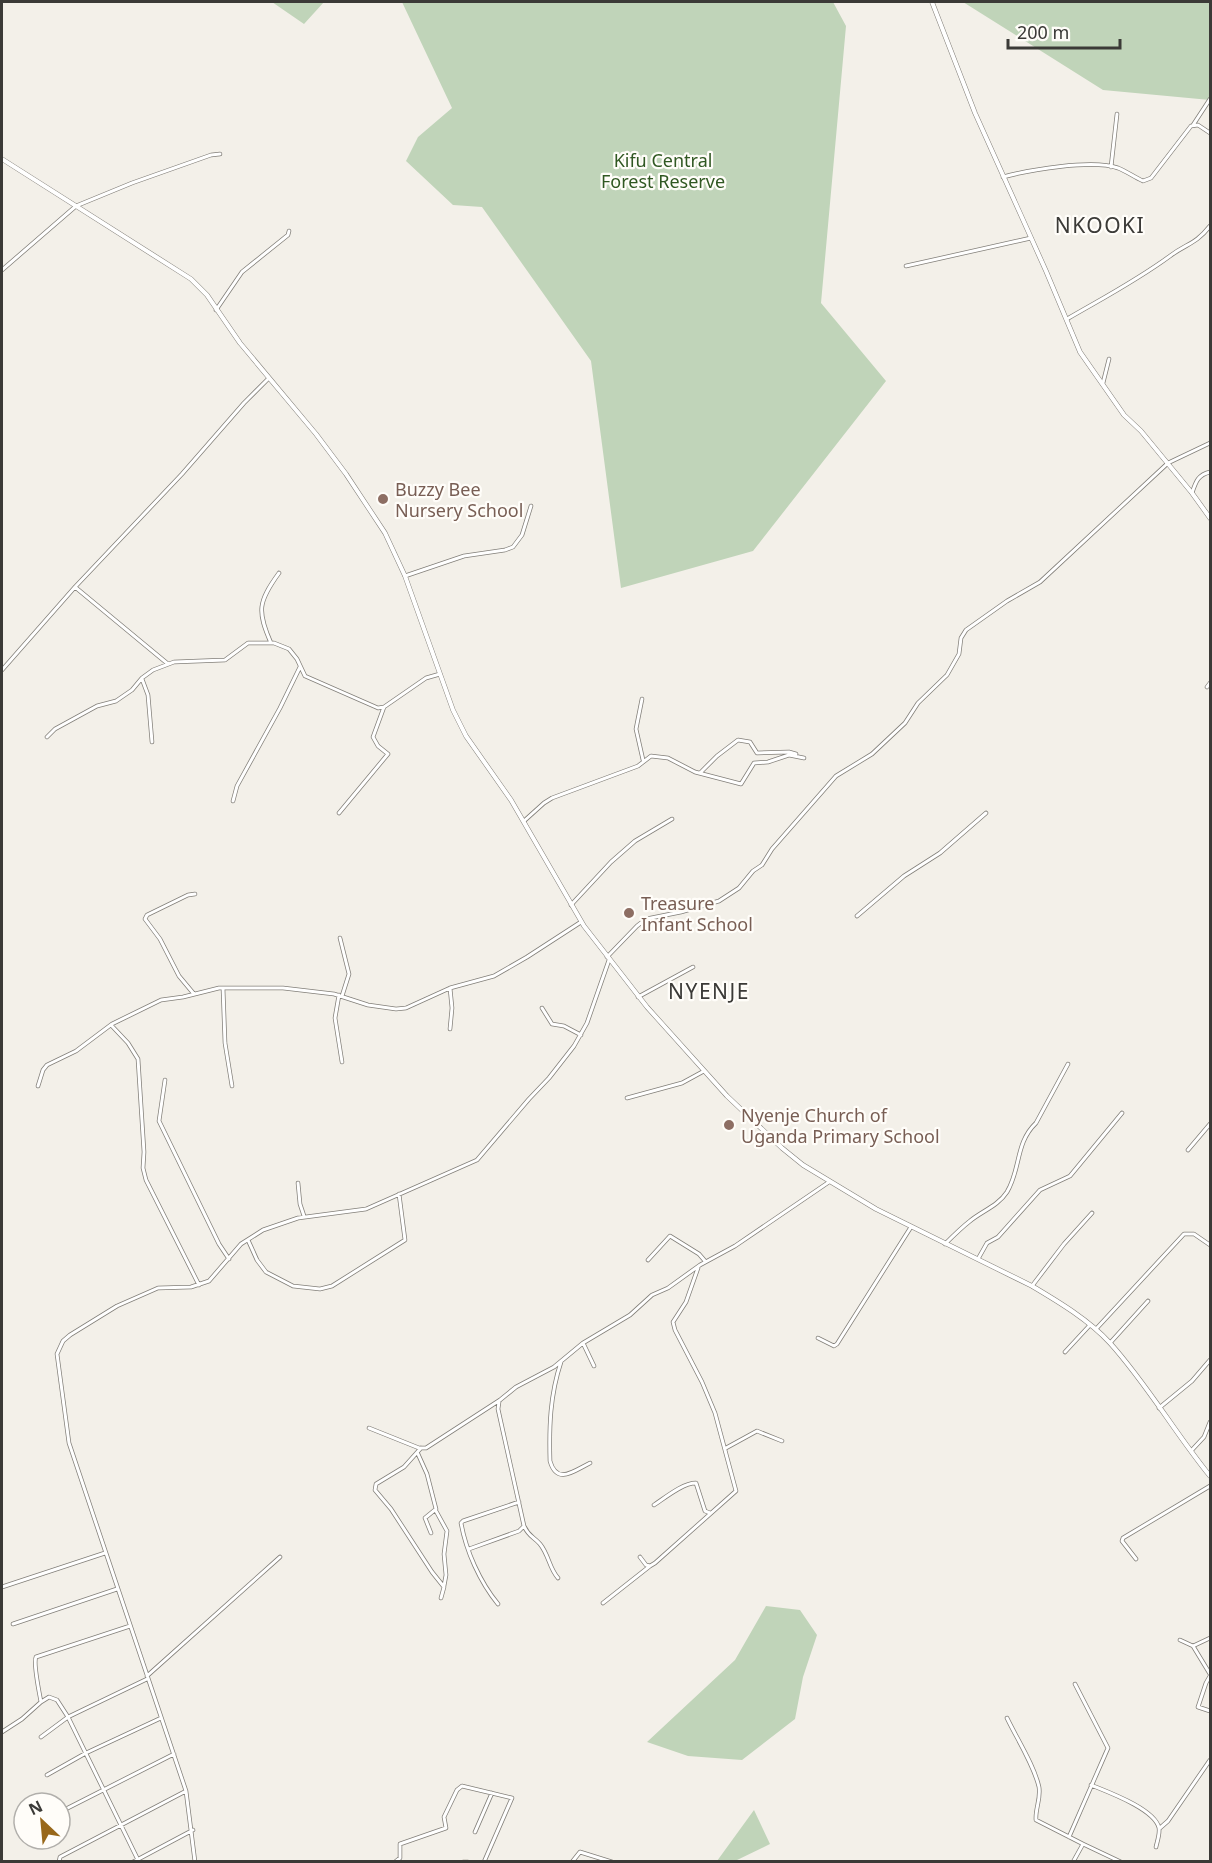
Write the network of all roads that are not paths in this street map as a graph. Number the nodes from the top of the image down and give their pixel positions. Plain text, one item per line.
1 (932, 2) edge
2 (1210, 99) edge
3 (1117, 114) dead end
4 (1193, 125) junction
5 (1210, 133) edge
6 (220, 154) dead end
7 (2, 159) edge
8 (1111, 167) junction
9 (1003, 177) junction
10 (76, 206) junction
11 (1210, 226) edge
12 (289, 231) dead end
13 (1031, 238) junction
14 (906, 266) dead end
15 (2, 270) edge
16 (216, 310) junction
17 (1065, 320) junction
18 (1109, 359) dead end
19 (270, 377) junction
20 (1103, 383) junction
21 (1210, 443) edge
22 (1168, 464) junction
23 (1210, 472) edge
24 (1192, 493) junction
25 (531, 506) dead end
26 (1210, 518) edge
27 (279, 573) dead end
28 (405, 576) junction
29 (75, 587) junction
30 (271, 643) junction
31 (168, 664) junction
32 (300, 666) junction
33 (2, 670) edge
34 (440, 674) junction
35 (142, 678) junction
36 (1210, 683) edge
37 (1207, 687) dead end
38 (642, 699) dead end
39 (384, 707) junction
40 (47, 737) dead end
41 (152, 742) dead end
42 (797, 755) junction
43 (804, 758) dead end
44 (643, 760) junction
45 (701, 772) junction
46 (234, 801) dead end
47 (339, 813) dead end
48 (986, 813) dead end
49 (672, 819) dead end
50 (524, 822) junction
51 (195, 894) dead end
52 (571, 905) junction
53 (857, 916) dead end
54 (582, 922) junction
55 (340, 938) dead end
56 (608, 959) junction
57 (693, 967) dead end
58 (224, 988) junction
59 (450, 988) junction
60 (194, 994) junction
61 (340, 995) junction
62 (638, 997) junction
63 (542, 1008) dead end
64 (111, 1025) junction
65 (450, 1029) dead end
66 (581, 1035) junction
67 (342, 1062) dead end
68 (1068, 1064) dead end
69 (704, 1071) junction
70 (165, 1080) dead end
71 (38, 1086) dead end
72 (232, 1086) dead end
73 (627, 1098) dead end
74 (1122, 1113) dead end
75 (1210, 1124) edge
76 (1188, 1150) dead end
77 (829, 1182) junction
78 (298, 1183) dead end
79 (399, 1194) junction
80 (1092, 1213) dead end
81 (305, 1217) junction
82 (911, 1226) junction
83 (248, 1239) junction
84 (945, 1244) junction
85 (1210, 1245) edge
86 (229, 1259) junction
87 (978, 1259) junction
88 (648, 1260) dead end
89 (705, 1261) junction
90 (698, 1266) junction
91 (199, 1285) junction
92 (1032, 1286) junction
93 (1148, 1301) dead end
94 (1090, 1325) junction
95 (1095, 1329) junction
96 (818, 1338) dead end
97 (583, 1343) junction
98 (1110, 1343) junction
99 (1065, 1352) dead end
100 (1210, 1360) edge
101 (561, 1361) junction
102 (594, 1366) dead end
103 (500, 1400) junction
104 (1159, 1408) junction
105 (1210, 1422) edge
106 (369, 1428) dead end
107 (782, 1441) dead end
108 (421, 1448) junction
109 (726, 1448) junction
110 (1191, 1451) junction
111 (418, 1454) junction
112 (590, 1463) dead end
113 (1210, 1476) edge
114 (1210, 1486) edge
115 (519, 1502) junction
116 (654, 1505) dead end
117 (436, 1511) junction
118 (710, 1513) junction
119 (524, 1526) junction
120 (431, 1533) dead end
121 (469, 1549) junction
122 (105, 1553) junction
123 (280, 1557) dead end
124 (640, 1557) dead end
125 (1136, 1559) dead end
126 (650, 1566) junction
127 (558, 1578) dead end
128 (2, 1587) edge
129 (444, 1587) junction
130 (117, 1589) junction
131 (441, 1598) dead end
132 (603, 1603) dead end
133 (498, 1604) dead end
134 (13, 1624) dead end
135 (130, 1626) junction
136 (1210, 1638) edge
137 (1180, 1640) dead end
138 (1193, 1646) junction
139 (1210, 1675) edge
140 (147, 1677) junction
141 (1075, 1684) dead end
142 (40, 1702) junction
143 (1210, 1711) edge
144 (68, 1717) junction
145 (162, 1717) junction
146 (1006, 1718) dead end
147 (2, 1732) edge
148 (41, 1737) dead end
149 (86, 1753) junction
150 (174, 1754) junction
151 (1210, 1760) edge
152 (1209, 1767) edge
153 (47, 1775) dead end
154 (1091, 1785) junction
155 (102, 1789) junction
156 (186, 1791) junction
157 (492, 1793) junction
158 (72, 1805) edge
159 (121, 1824) junction
160 (1159, 1829) junction
161 (193, 1830) junction
162 (475, 1832) dead end
163 (1069, 1837) junction
164 (1083, 1844) junction
165 (1156, 1847) dead end
166 (138, 1860) edge
167 (59, 1862) edge
168 (133, 1862) edge
169 (195, 1862) edge
170 (395, 1862) edge
171 (463, 1862) edge
172 (468, 1862) edge
173 (484, 1862) edge
174 (572, 1862) edge
175 (612, 1862) edge
176 (1073, 1862) edge
177 (1121, 1862) edge

1 - 9 street
2 - 4 street
3 - 8 street
4 - 5 street
4 - 8 street
6 - 10 street
7 - 10 street
8 - 9 street
9 - 13 street
10 - 15 street
10 - 16 street
11 - 17 street
12 - 16 street
13 - 14 street
13 - 17 street
16 - 19 street
17 - 20 street
18 - 20 street
19 - 28 street
19 - 29 street
20 - 22 street
21 - 22 street
22 - 24 street
22 - 56 street
23 - 24 street
24 - 26 street
25 - 28 street
27 - 30 street
28 - 34 street
29 - 31 street
29 - 33 street
30 - 31 street
30 - 32 street
31 - 35 street
32 - 39 street
32 - 46 street
34 - 39 street
34 - 50 street
35 - 40 street
35 - 41 street
36 - 37 street
38 - 44 street
39 - 47 street
42 - 43 street
42 - 45 street
42 - 45 street
44 - 45 street
44 - 50 street
48 - 53 street
49 - 52 street
50 - 52 street
51 - 60 street
52 - 54 street
54 - 56 street
54 - 59 street
55 - 61 street
56 - 62 street
56 - 66 street
57 - 62 street
58 - 60 street
58 - 61 street
58 - 72 street
59 - 61 street
59 - 65 street
60 - 64 street
61 - 67 street
62 - 69 street
63 - 66 street
64 - 71 street
64 - 91 street
66 - 79 street
68 - 84 street
69 - 73 street
69 - 77 street
70 - 86 street
74 - 87 street
75 - 76 street
77 - 82 street
77 - 89 street
78 - 81 street
79 - 81 street
79 - 83 street
80 - 92 street
81 - 83 street
82 - 84 street
82 - 96 street
83 - 86 street
84 - 87 street
85 - 95 street
86 - 91 street
87 - 92 street
88 - 89 street
89 - 90 street
90 - 97 street
90 - 109 street
91 - 122 street
92 - 94 street
93 - 98 street
94 - 95 street
94 - 99 street
95 - 98 street
97 - 101 street
97 - 102 street
98 - 104 street
100 - 104 street
101 - 103 street
101 - 112 street
103 - 108 street
103 - 115 street
104 - 110 street
105 - 110 street
106 - 108 street
107 - 109 street
108 - 111 street
109 - 118 street
110 - 113 street
111 - 117 street
111 - 129 street
114 - 125 street
115 - 119 street
115 - 121 street
116 - 118 street
117 - 120 street
117 - 129 street
118 - 126 street
119 - 121 street
119 - 127 street
121 - 133 street
122 - 128 street
122 - 130 street
123 - 140 street
124 - 126 street
126 - 132 street
129 - 131 street
130 - 134 street
130 - 135 street
135 - 140 street
135 - 142 street
136 - 138 street
137 - 138 street
138 - 139 street
139 - 143 street
140 - 144 street
140 - 145 street
141 - 154 street
142 - 144 street
142 - 147 street
144 - 148 street
144 - 149 street
145 - 149 street
145 - 150 street
146 - 163 street
149 - 153 street
149 - 155 street
150 - 155 street
150 - 156 street
151 - 152 street
152 - 160 street
154 - 160 street
154 - 163 street
155 - 158 street
155 - 159 street
156 - 159 street
156 - 161 street
157 - 162 street
157 - 170 street
157 - 173 street
159 - 166 street
159 - 167 street
160 - 165 street
161 - 166 street
161 - 169 street
163 - 164 street
164 - 176 street
164 - 177 street
166 - 168 street
171 - 172 street
174 - 175 street

